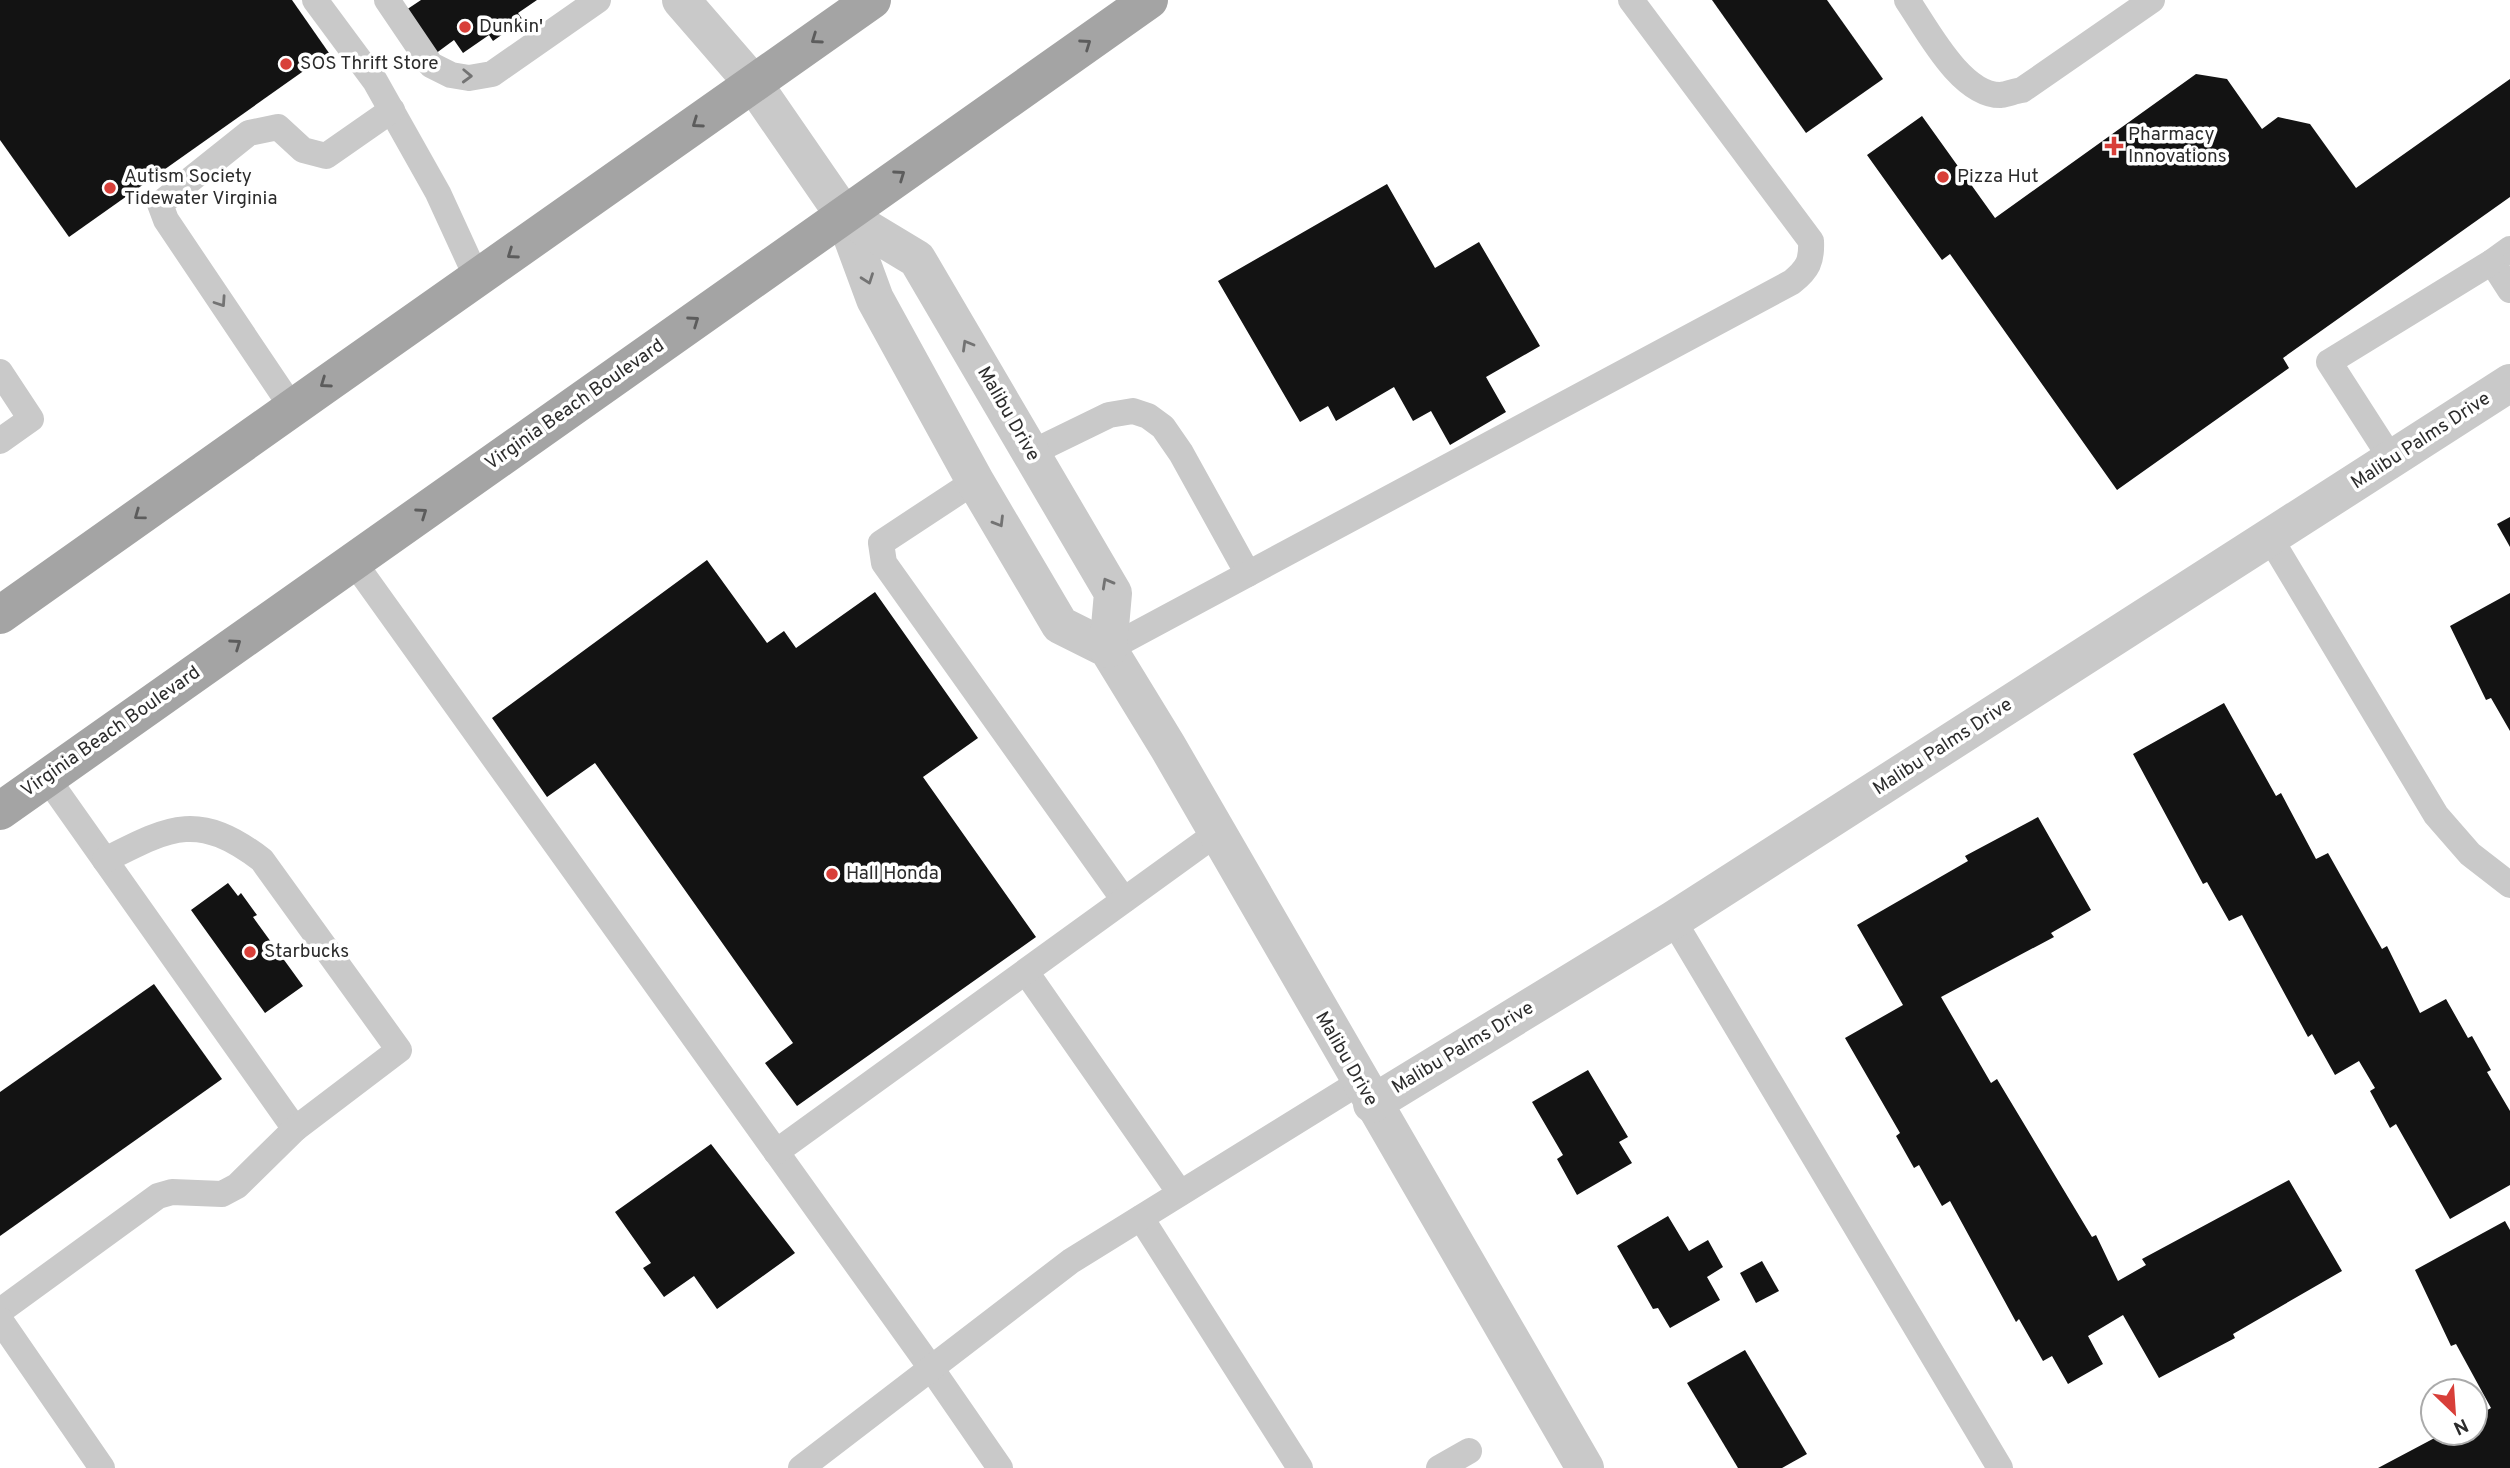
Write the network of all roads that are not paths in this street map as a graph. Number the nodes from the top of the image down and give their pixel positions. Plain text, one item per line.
1 (315, 0) edge
2 (387, 0) edge
3 (597, 0) edge
4 (681, 0) edge
5 (872, 0) edge
6 (1149, 0) edge
7 (1631, 0) edge
8 (1907, 0) edge
9 (2152, 0) edge
10 (753, 83) junction
11 (392, 110) junction
12 (844, 215) junction
13 (2501, 255) edge
14 (478, 278) junction
15 (2510, 290) edge
16 (0, 372) edge
17 (2510, 383) edge
18 (291, 406) junction
19 (0, 441) edge
20 (1031, 453) junction
21 (2392, 460) junction
22 (975, 481) junction
23 (2270, 538) junction
24 (353, 561) junction
25 (1248, 575) junction
26 (0, 615) edge
27 (1108, 649) junction
28 (47, 778) junction
29 (0, 811) edge
30 (1217, 833) junction
31 (105, 860) junction
32 (2510, 885) edge
33 (1124, 900) junction
34 (1673, 920) junction
35 (1026, 971) junction
36 (1366, 1093) junction
37 (295, 1129) junction
38 (776, 1152) junction
39 (1180, 1193) junction
40 (1140, 1218) junction
41 (0, 1311) edge
42 (0, 1320) edge
43 (931, 1368) junction
44 (1469, 1451) dead end
45 (103, 1468) edge
46 (802, 1468) edge
47 (1000, 1468) edge
48 (1300, 1468) edge
49 (1439, 1468) edge
50 (1585, 1468) edge
51 (2000, 1468) edge

1 - 11 lane
2 -> 3 lane
4 - 10 street, Malibu Drive
5 -> 10 main road
12 -> 6 main road, Virginia Beach Boulevard
7 - 25 lane
8 - 9 lane
10 - 12 street, Malibu Drive
10 -> 14 main road
11 - 14 lane
11 -> 18 lane
20 -> 12 street, Malibu Drive
12 -> 22 street, Malibu Drive
24 -> 12 main road, Virginia Beach Boulevard
13 - 15 lane
13 - 21 lane
14 -> 18 main road
16 - 19 lane
17 - 21 street, Malibu Palms Drive
18 -> 26 main road
20 - 25 lane
27 -> 20 street, Malibu Drive
21 - 23 street, Malibu Palms Drive
22 -> 27 street, Malibu Drive
22 - 33 lane
23 - 32 lane
23 - 34 street, Malibu Palms Drive
28 -> 24 main road, Virginia Beach Boulevard
24 - 38 lane
25 - 27 lane
27 - 30 street, Malibu Drive
28 - 29 main road, Virginia Beach Boulevard
28 - 31 lane
30 - 33 lane
30 - 36 street, Malibu Drive
31 - 37 lane
31 - 37 lane
33 - 35 lane
34 - 36 street, Malibu Palms Drive
34 - 51 lane
35 - 38 lane
35 - 39 lane
36 - 39 lane
36 - 50 street, Malibu Drive
37 - 41 lane
38 - 43 lane
39 - 40 lane
40 - 43 lane
40 - 48 lane
42 - 45 lane
43 - 46 lane
43 - 47 lane
44 - 49 lane

